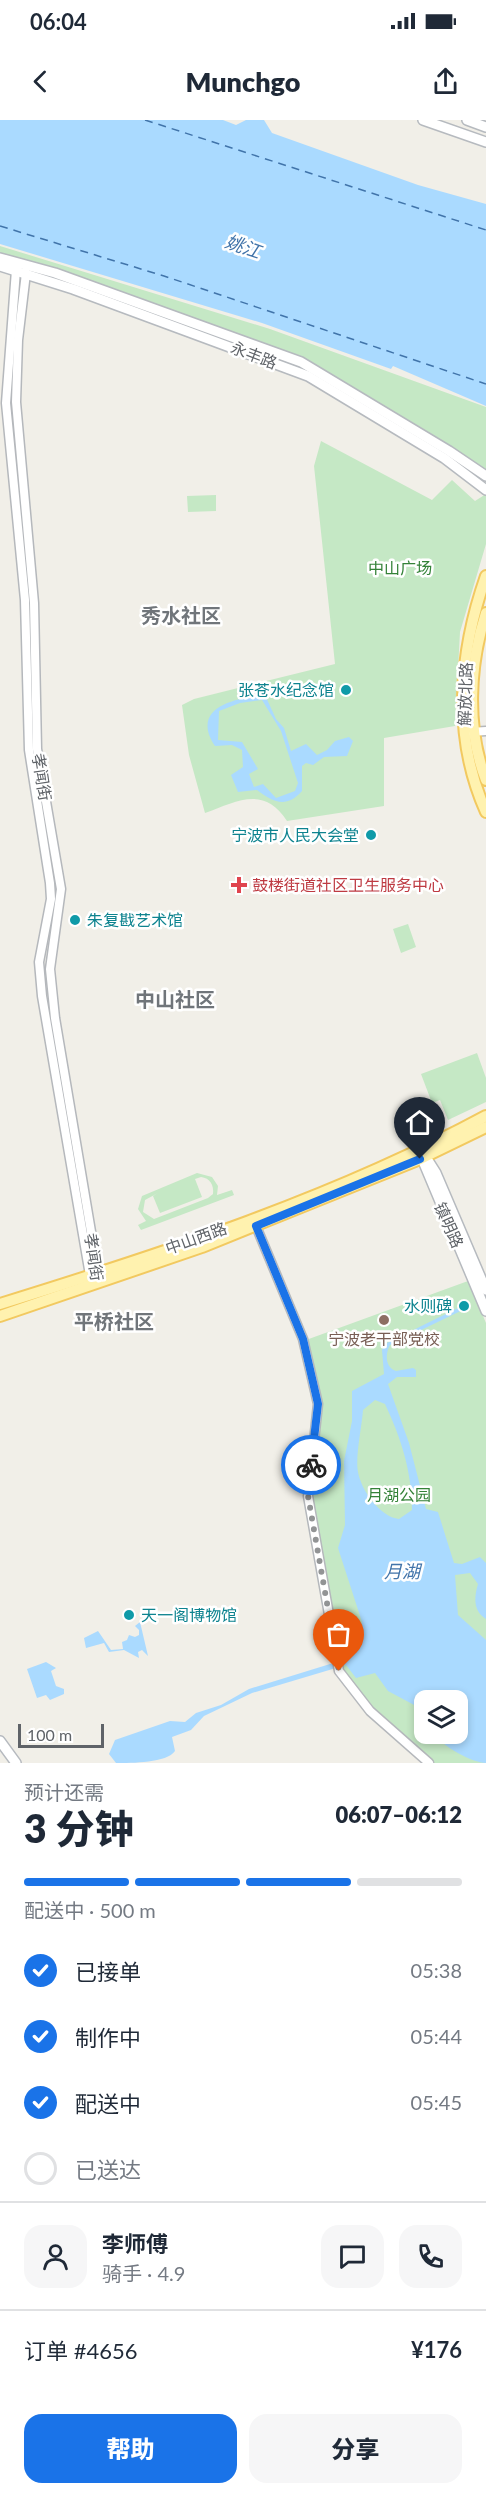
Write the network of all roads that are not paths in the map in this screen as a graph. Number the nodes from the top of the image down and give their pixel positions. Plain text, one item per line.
1 (423, 120) edge
2 (467, 120) edge
3 (486, 127) edge
4 (486, 142) edge
5 (0, 258) edge
6 (0, 266) edge
7 (16, 270) junction
8 (26, 273) junction
9 (486, 476) edge
10 (486, 490) edge
11 (486, 576) edge
12 (486, 613) edge
13 (486, 731) edge
14 (469, 732) junction
15 (486, 780) edge
16 (486, 813) edge
17 (486, 1116) edge
18 (486, 1127) edge
19 (423, 1154) junction
20 (256, 1226) junction
21 (95, 1279) junction
22 (486, 1290) edge
23 (0, 1304) edge
24 (486, 1311) edge
25 (0, 1316) edge
26 (0, 1741) edge
27 (16, 1763) edge
28 (429, 1763) edge

1 - 4 main road
2 - 3 main road
5 - 9 main road, 永丰路
6 - 7 main road, 永丰路
7 - 8 main road, 永丰路
7 - 21 street, 孝闻街
8 - 10 main road, 永丰路
8 - 21 street, 孝闻街
11 - 14 main road, 解放北路
12 - 14 main road, 解放北路
13 - 14 street
14 - 15 main road, 解放北路
14 - 16 main road, 解放北路
17 - 19 main road, 中山西路
18 - 19 main road, 中山西路
19 - 20 main road, 中山西路
19 - 21 main road, 中山西路
19 - 22 main road, 镇明路
19 - 24 main road, 镇明路
20 - 21 main road, 中山西路
20 - 28 street
21 - 23 main road, 中山西路
21 - 25 main road, 中山西路
26 - 27 main road

